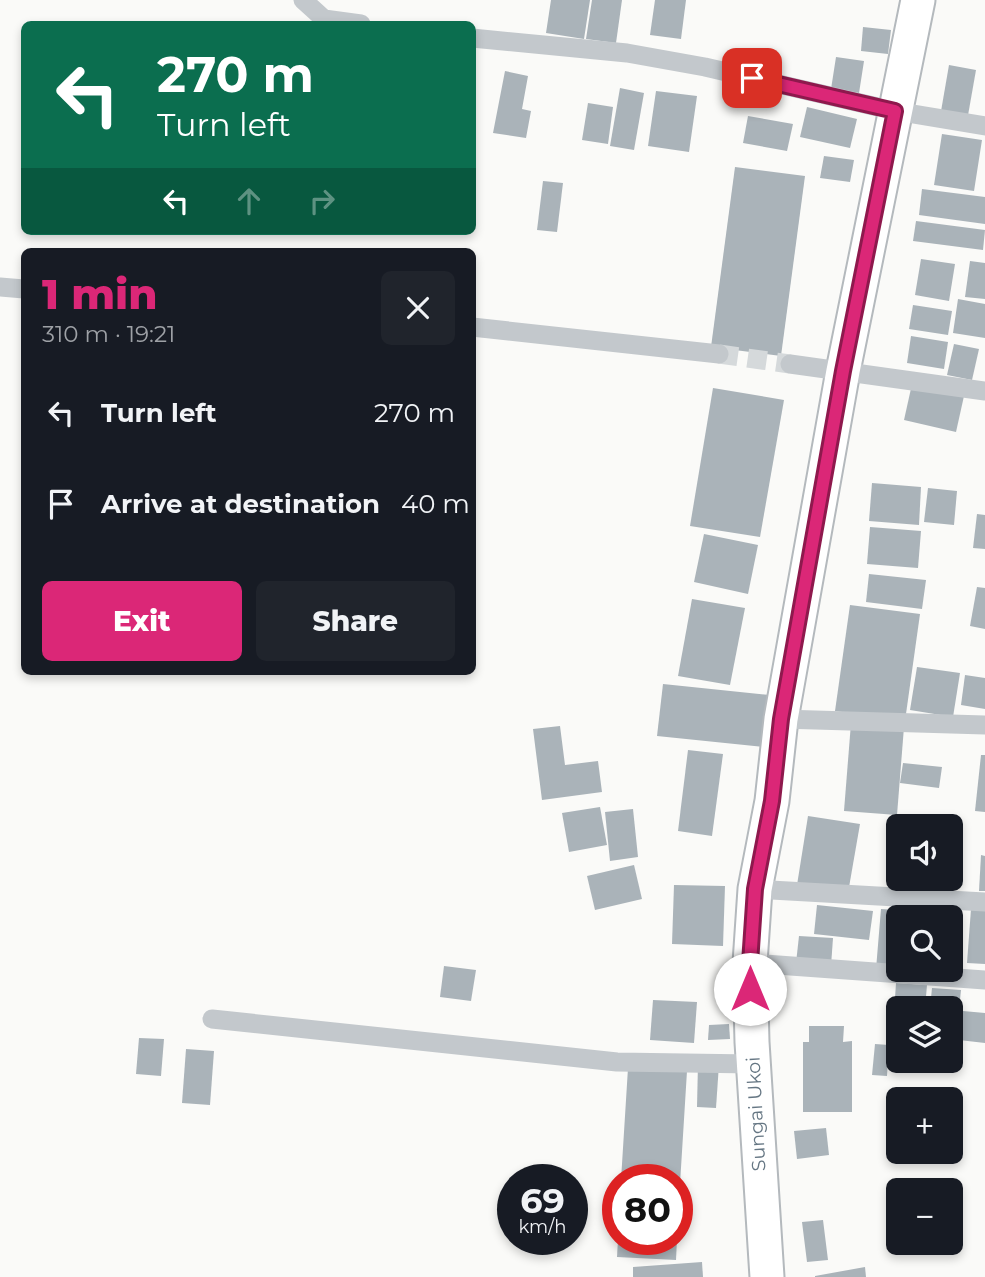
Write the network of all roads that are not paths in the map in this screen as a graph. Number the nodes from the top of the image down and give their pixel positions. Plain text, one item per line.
1 (303, 0) edge
2 (918, 0) edge
3 (338, 21) edge
4 (476, 38) edge
5 (895, 111) junction
6 (985, 126) edge
7 (0, 287) edge
8 (21, 289) edge
9 (476, 327) edge
10 (719, 355) tunnel mouth
11 (790, 364) tunnel mouth
12 (843, 371) junction
13 (985, 391) edge
14 (781, 719) junction
15 (985, 725) edge
16 (755, 889) junction
17 (985, 902) edge
18 (750, 963) junction
19 (985, 980) edge
20 (212, 1019) dead end
21 (753, 1064) junction
22 (767, 1277) edge

1 - 3 street
2 - 5 highway, Sungai Ukoi
4 - 5 street
5 - 6 street
5 - 12 highway, Sungai Ukoi
7 - 8 street
9 - 10 street
11 - 12 street
12 - 13 street
12 - 14 highway, Sungai Ukoi
14 - 15 street
14 - 16 highway, Sungai Ukoi
16 - 17 street
16 - 18 highway, Sungai Ukoi
18 - 19 street
18 - 21 highway, Sungai Ukoi
20 - 21 street
21 - 22 highway, Sungai Ukoi

